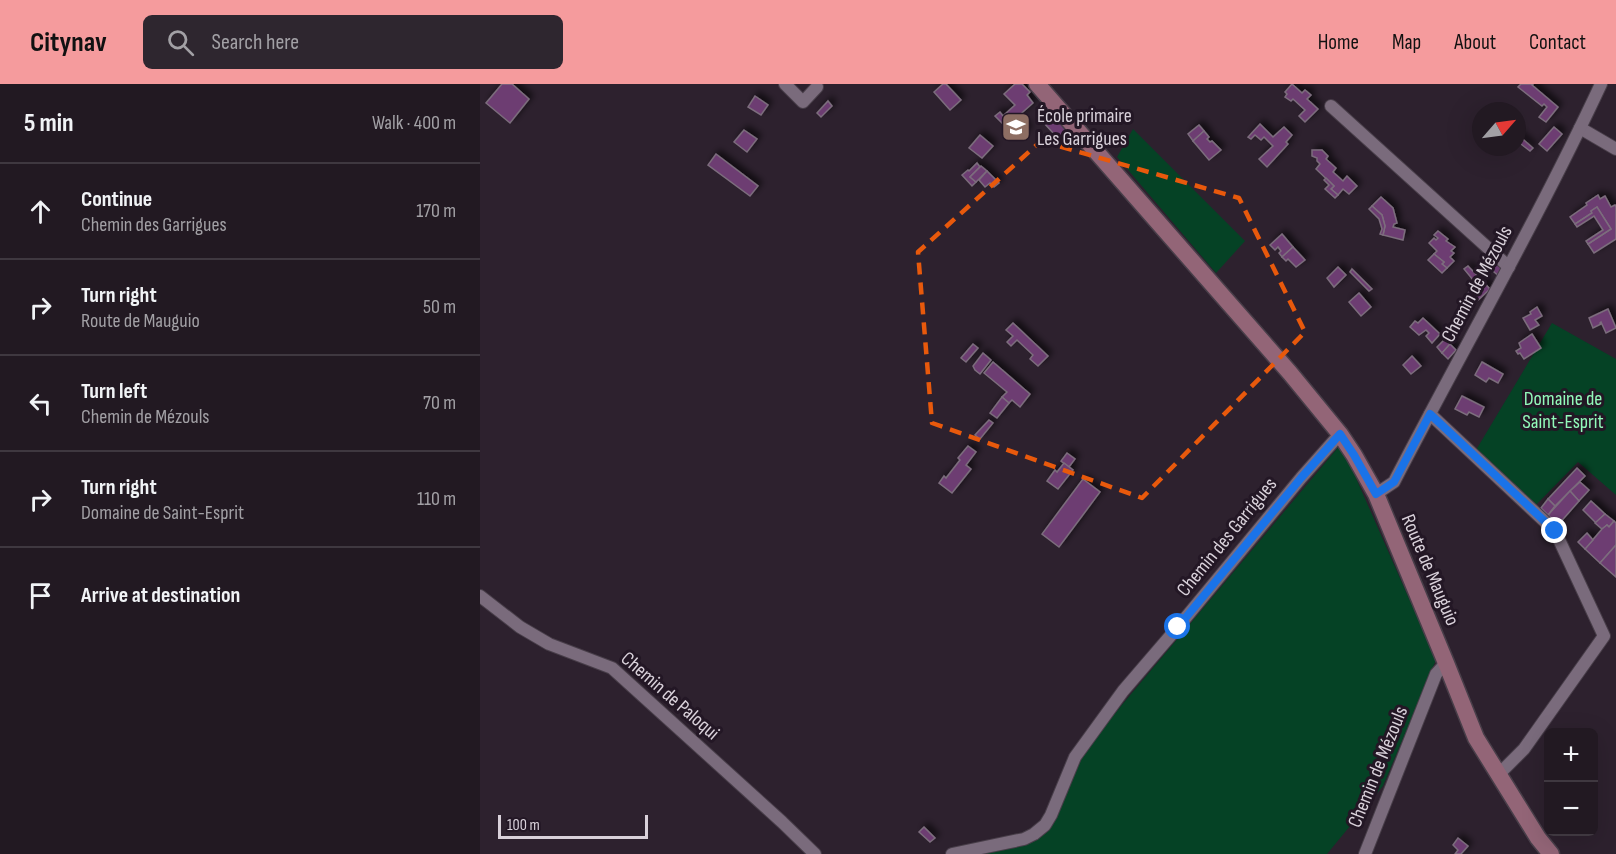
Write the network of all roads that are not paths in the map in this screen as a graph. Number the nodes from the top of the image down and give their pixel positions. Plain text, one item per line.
1 (785, 84) edge
2 (1037, 84) edge
3 (1601, 84) edge
4 (817, 87) dead end
5 (1330, 106) dead end
6 (1580, 128) junction
7 (1616, 149) edge
8 (1509, 267) junction
9 (1430, 414) junction
10 (1340, 434) junction
11 (1376, 494) junction
12 (480, 596) edge
13 (1446, 663) junction
14 (1498, 775) junction
15 (815, 854) edge
16 (952, 854) edge
17 (1365, 854) edge
18 (1551, 854) edge

1 - 4 street
2 - 10 street, Route de Mauguio
3 - 6 street, Chemin de Mézouls
5 - 8 street
6 - 7 street
6 - 8 street, Chemin de Mézouls
8 - 9 street, Chemin de Mézouls
9 - 11 street, Chemin de Mézouls
9 - 14 street
10 - 11 street, Route de Mauguio
10 - 16 street, Chemin des Garrigues
11 - 13 street, Route de Mauguio
12 - 15 street, Chemin de Paloqui
13 - 14 street, Route de Mauguio
13 - 17 street, Chemin de Mézouls
14 - 18 street, Route de Mauguio

